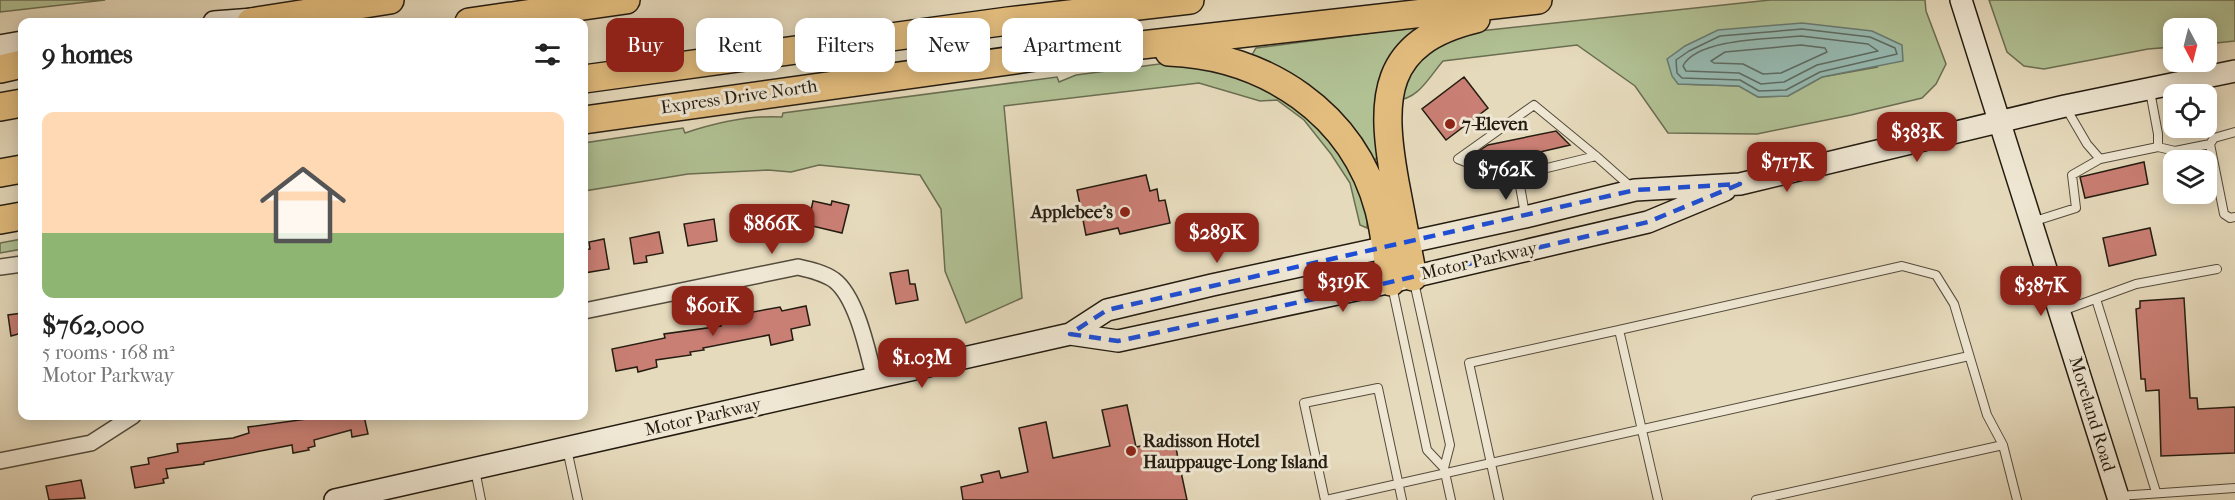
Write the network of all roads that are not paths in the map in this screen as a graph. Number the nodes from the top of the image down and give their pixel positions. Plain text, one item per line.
1 (390, 0) edge
2 (626, 0) edge
3 (1190, 0) edge
4 (1538, 0) edge
5 (1558, 0) edge
6 (1960, 0) edge
7 (287, 16) junction
8 (263, 18) edge
9 (275, 18) edge
10 (498, 18) edge
11 (18, 43) edge
12 (1143, 44) edge
13 (0, 45) edge
14 (1143, 50) edge
15 (1002, 61) edge
16 (18, 65) edge
17 (0, 69) edge
18 (2235, 71) edge
19 (588, 78) edge
20 (2149, 87) junction
21 (18, 104) edge
22 (2065, 106) junction
23 (0, 107) edge
24 (588, 119) edge
25 (1999, 123) junction
26 (2235, 132) edge
27 (2210, 144) junction
28 (2158, 147) junction
29 (1596, 156) junction
30 (2100, 159) junction
31 (18, 170) edge
32 (0, 173) edge
33 (1518, 174) junction
34 (1740, 184) junction
35 (1635, 190) junction
36 (18, 217) edge
37 (1525, 217) junction
38 (2235, 217) edge
39 (0, 220) edge
40 (2030, 222) junction
41 (1396, 245) junction
42 (18, 265) edge
43 (0, 267) edge
44 (2217, 269) dead end
45 (1402, 279) junction
46 (2096, 299) junction
47 (588, 310) edge
48 (2060, 312) junction
49 (1619, 330) junction
50 (1070, 334) junction
51 (1969, 356) junction
52 (875, 380) junction
53 (127, 420) edge
54 (1643, 430) junction
55 (2003, 445) junction
56 (566, 448) junction
57 (0, 461) edge
58 (1491, 464) junction
59 (475, 468) junction
60 (1445, 471) junction
61 (1398, 484) junction
62 (2235, 488) edge
63 (2156, 492) junction
64 (2118, 498) edge
65 (335, 500) edge
66 (481, 500) edge
67 (578, 500) edge
68 (1325, 500) edge
69 (1402, 500) edge
70 (1451, 500) edge
71 (1499, 500) edge
72 (1658, 500) edge
73 (1756, 500) edge
74 (2017, 500) edge

1 - 7 highway
2 - 10 highway
3 - 19 highway
4 - 12 highway, Express Drive North
5 - 41 highway
6 - 25 main road, Moreland Road
7 - 8 main road
7 - 9 highway
11 - 13 main road
14 - 41 highway
15 - 24 highway, Express Drive North
16 - 17 highway
18 - 20 main road, Motor Parkway
20 - 22 main road, Motor Parkway
20 - 28 lane
21 - 23 highway
22 - 25 main road, Motor Parkway
22 - 30 lane
25 - 34 main road, Motor Parkway
25 - 40 main road, Moreland Road
26 - 27 lane
27 - 28 lane
27 - 38 lane
28 - 30 lane
29 - 33 lane
29 - 33 lane
29 - 35 lane
30 - 40 lane
31 - 32 highway
33 - 37 lane
34 - 35 main road, Motor Parkway
34 - 45 main road, Motor Parkway
35 - 37 main road, Motor Parkway
36 - 39 highway
37 - 41 main road, Motor Parkway
40 - 48 main road, Moreland Road
41 - 45 highway
41 - 50 main road, Motor Parkway
42 - 43 street
44 - 46 lane
45 - 50 main road, Motor Parkway
45 - 60 lane
45 - 60 lane
46 - 48 lane
46 - 63 lane
47 - 52 street
48 - 64 main road, Moreland Road
49 - 51 lane
49 - 54 lane
49 - 58 lane
50 - 52 main road, Motor Parkway
51 - 54 lane
51 - 55 lane
52 - 56 main road, Motor Parkway
53 - 57 street
54 - 58 lane
54 - 72 lane
55 - 73 lane
55 - 74 lane
56 - 59 main road, Motor Parkway
56 - 67 lane
58 - 60 lane
58 - 71 lane
59 - 65 main road, Motor Parkway
59 - 66 lane
60 - 61 lane
60 - 70 lane
61 - 68 lane
61 - 68 lane
61 - 69 lane
62 - 63 lane
63 - 64 lane

